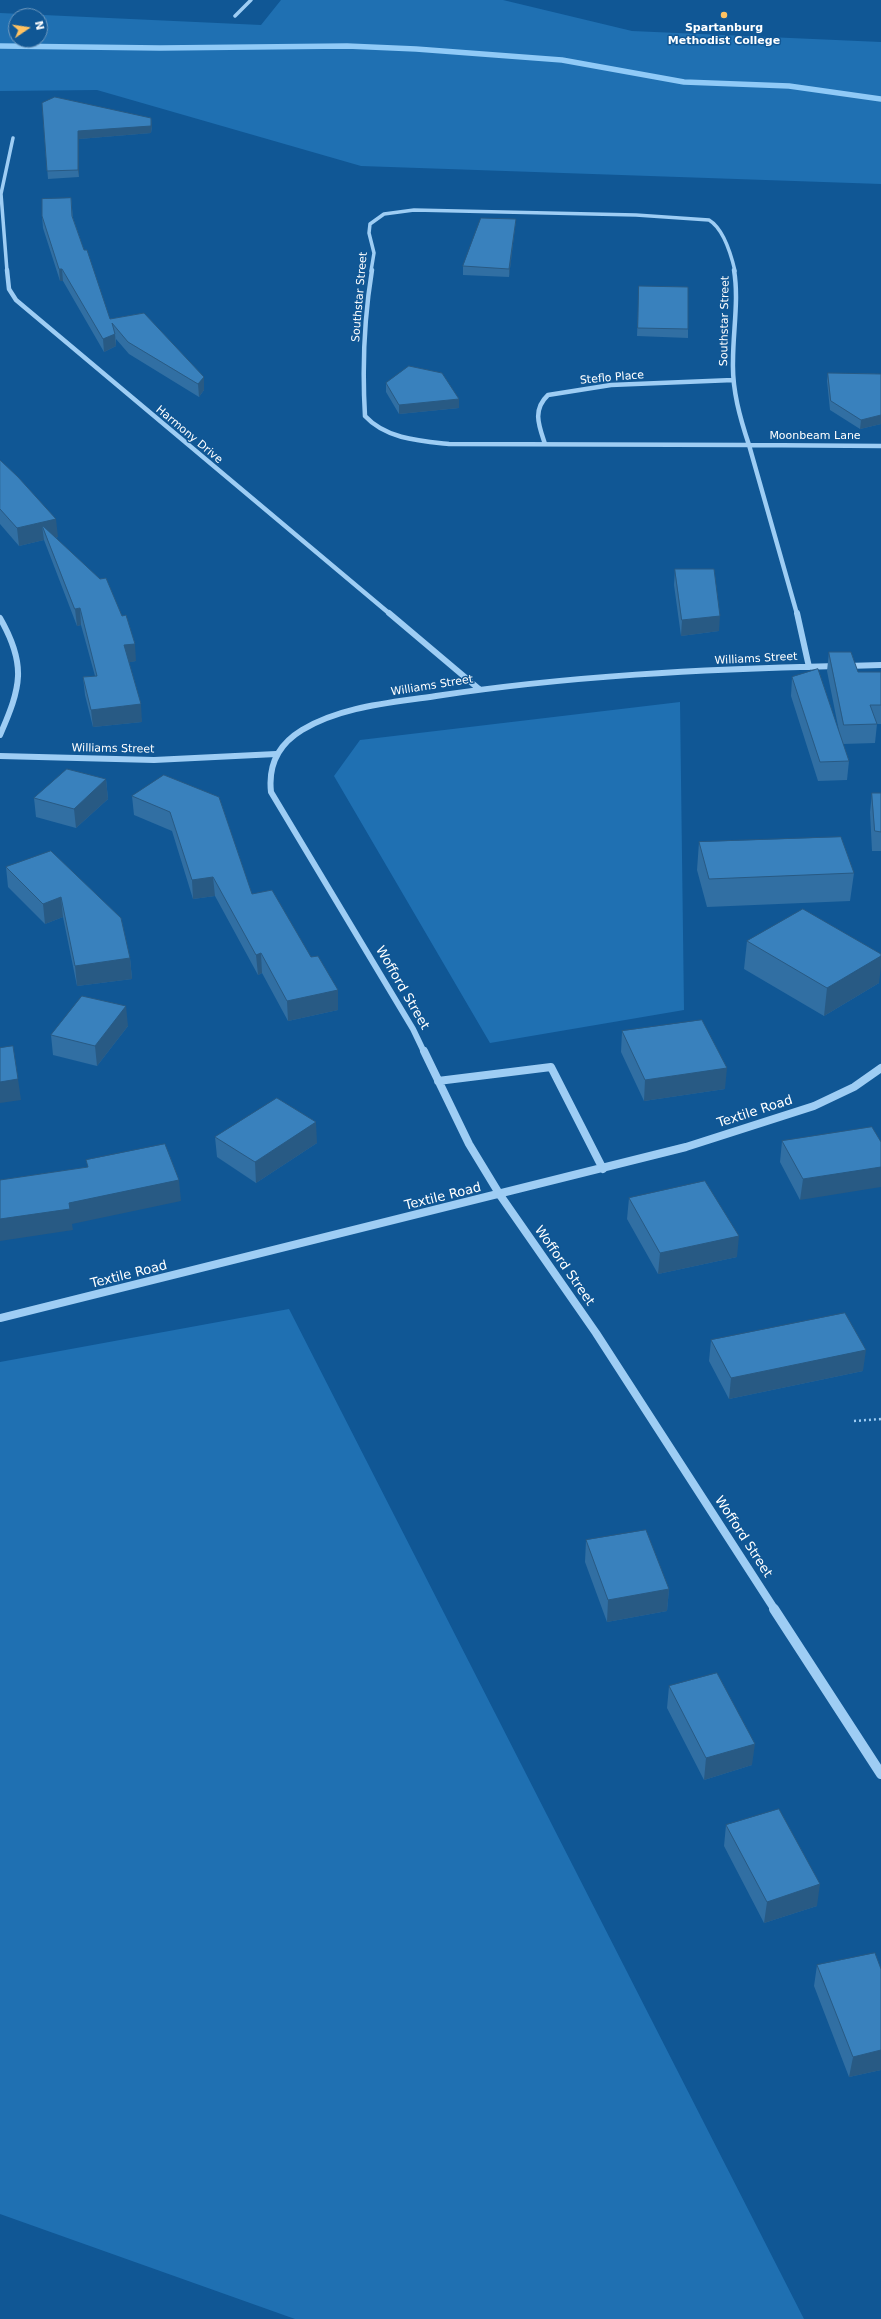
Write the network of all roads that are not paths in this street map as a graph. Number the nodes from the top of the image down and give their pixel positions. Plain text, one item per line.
1 (251, 0) edge
2 (235, 16) dead end
3 (13, 138) dead end
4 (1, 188) edge
5 (733, 380) junction
6 (546, 444) junction
7 (749, 445) junction
8 (881, 446) edge
9 (0, 618) edge
10 (881, 665) edge
11 (809, 667) junction
12 (479, 689) junction
13 (0, 735) edge
14 (276, 754) junction
15 (0, 756) edge
16 (881, 1068) edge
17 (438, 1081) junction
18 (603, 1168) junction
19 (500, 1195) junction
20 (0, 1318) edge
21 (881, 1774) edge

1 - 2 street
3 - 4 street, Harmony Drive
4 - 12 street, Harmony Drive
5 - 6 street, Steflo Place
5 - 6 street, Southstar Street
5 - 7 street, Southstar Street
6 - 7 street, Southstar Street
7 - 8 street, Moonbeam Lane
7 - 11 street, Southstar Street
9 - 13 street
10 - 11 street, Williams Street
11 - 12 street, Williams Street
12 - 14 street, Williams Street
14 - 15 street, Williams Street
14 - 17 street, Wofford Street
16 - 18 street, Textile Road
17 - 18 street
17 - 19 street, Wofford Street
18 - 19 street, Textile Road
19 - 20 street, Textile Road
19 - 21 street, Wofford Street

